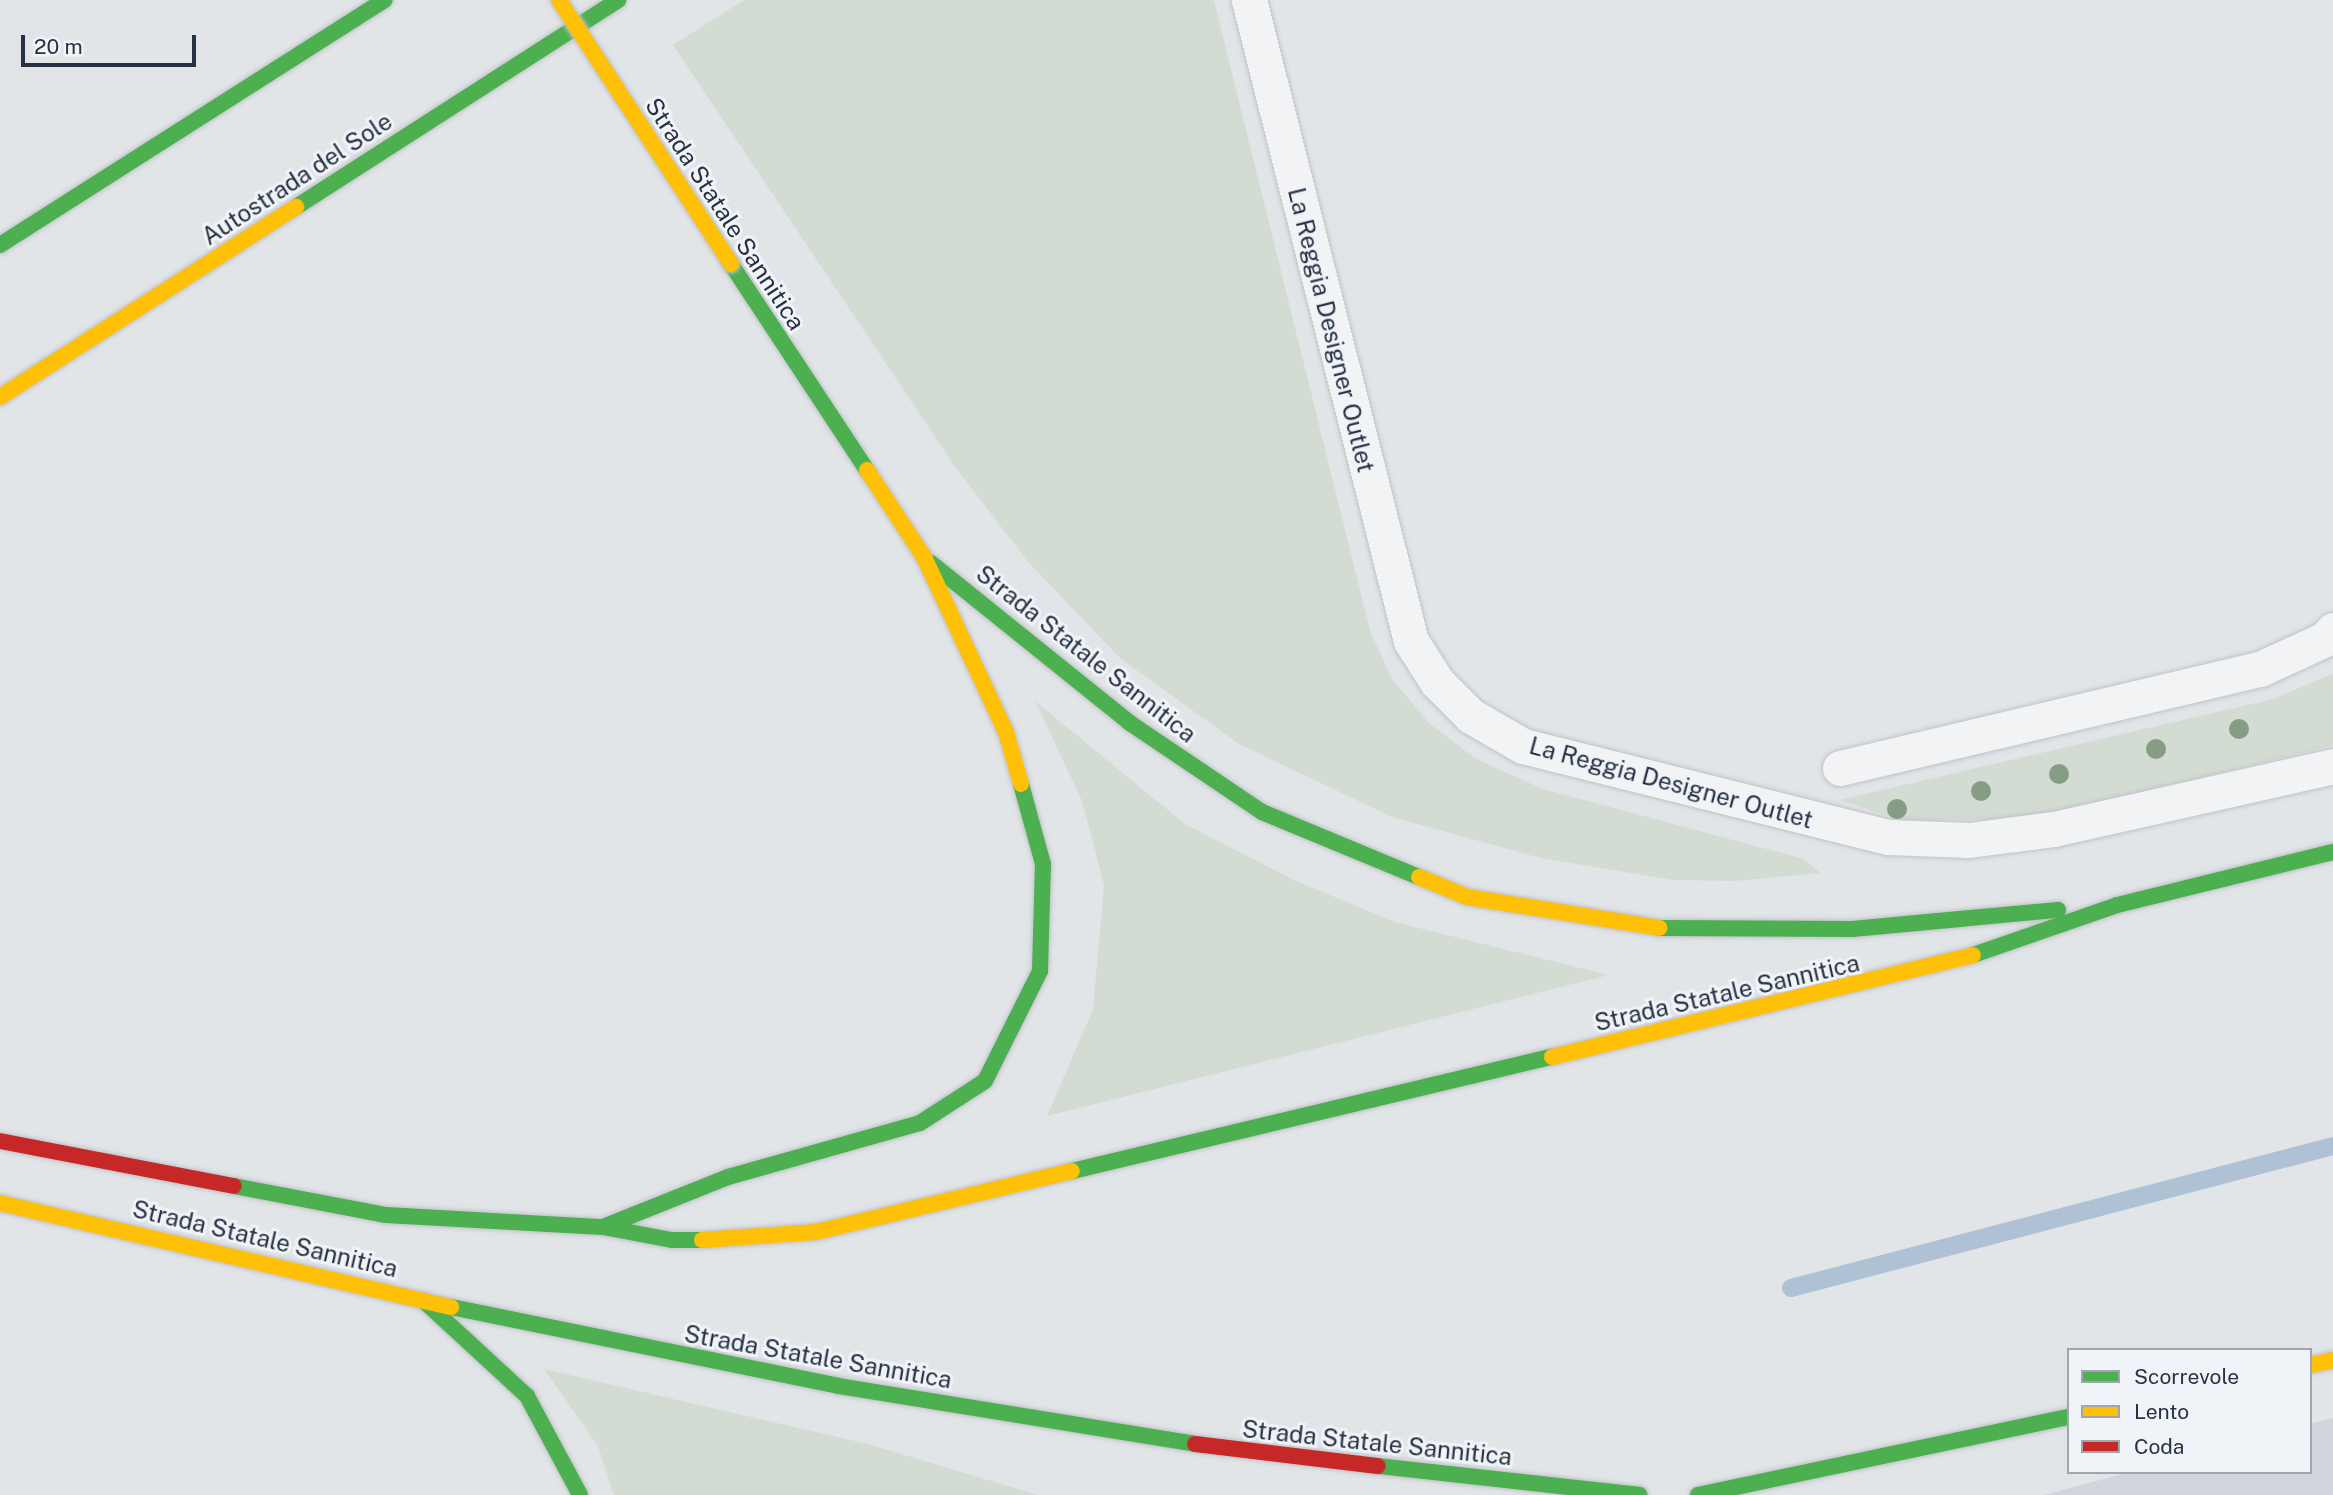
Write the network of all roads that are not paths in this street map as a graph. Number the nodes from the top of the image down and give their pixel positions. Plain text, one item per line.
1 (385, 0) edge
2 (559, 0) edge
3 (618, 0) edge
4 (1249, 0) edge
5 (0, 245) edge
6 (0, 397) edge
7 (924, 557) junction
8 (2333, 630) edge
9 (2333, 766) edge
10 (1840, 768) dead end
11 (2333, 852) edge
12 (2117, 905) junction
13 (0, 1140) edge
14 (0, 1203) edge
15 (603, 1227) junction
16 (420, 1297) junction
17 (2333, 1360) edge
18 (2312, 1365) edge
19 (2067, 1417) edge
20 (580, 1495) edge
21 (1639, 1495) edge
22 (1698, 1495) edge

1 - 5 main road
2 - 7 main road, Strada Statale Sannitica, bridge
3 - 6 main road, Autostrada del Sole
4 - 9 lane, La Reggia Designer Outlet
7 - 12 main road, Strada Statale Sannitica
7 - 15 main road, Strada Statale Sannitica
8 - 10 lane
11 - 12 main road, Strada Statale Sannitica
12 - 15 main road, Strada Statale Sannitica
13 - 15 main road, Strada Statale Sannitica
14 - 16 main road, Strada Statale Sannitica
16 - 20 main road
16 - 21 main road, Strada Statale Sannitica
17 - 18 main road
19 - 22 main road

